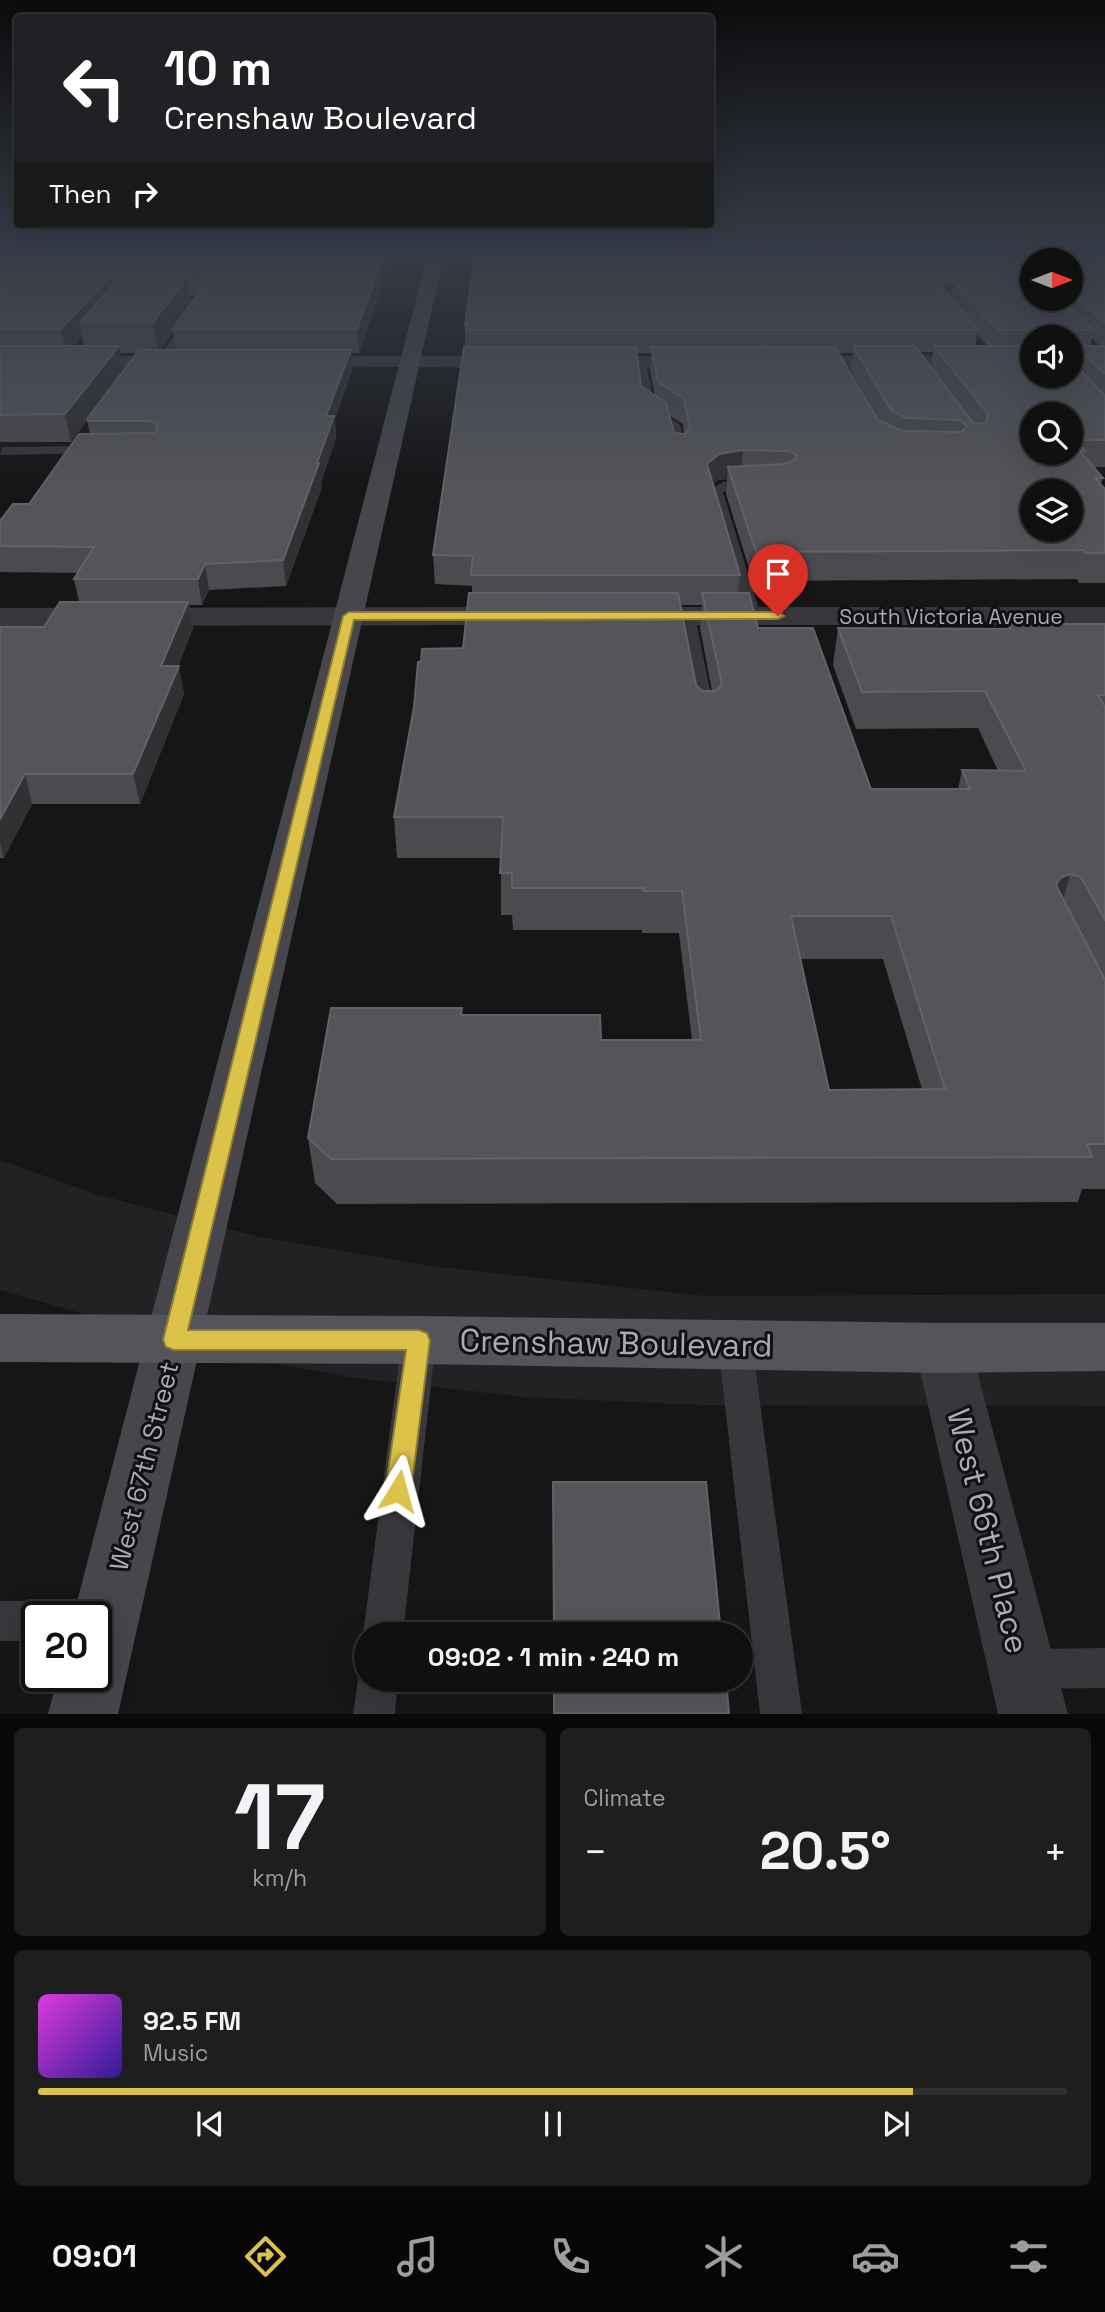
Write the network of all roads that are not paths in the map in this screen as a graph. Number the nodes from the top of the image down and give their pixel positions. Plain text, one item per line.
1 (183, 330) edge
2 (418, 330) edge
3 (1020, 360) edge
4 (0, 362) edge
5 (161, 362) junction
6 (202, 362) edge
7 (285, 362) edge
8 (410, 362) junction
9 (531, 362) edge
10 (572, 362) edge
11 (640, 362) junction
12 (719, 362) edge
13 (771, 362) edge
14 (837, 362) junction
15 (848, 381) edge
16 (114, 450) edge
17 (2, 451) edge
18 (680, 454) edge
19 (775, 484) edge
20 (349, 616) junction
21 (552, 616) edge
22 (606, 616) edge
23 (686, 616) junction
24 (752, 616) junction
25 (1105, 616) edge
26 (0, 617) edge
27 (706, 722) edge
28 (0, 1338) edge
29 (174, 1340) junction
30 (419, 1340) junction
31 (735, 1344) junction
32 (1105, 1347) edge
33 (943, 1348) junction
34 (109, 1601) edge
35 (0, 1621) edge
36 (21, 1621) edge
37 (384, 1622) edge
38 (1105, 1668) edge
39 (1028, 1691) edge
40 (88, 1692) edge
41 (377, 1692) edge
42 (83, 1713) edge
43 (374, 1713) edge
44 (781, 1713) edge

1 - 5 lane
2 - 8 street, West 67th Street
3 - 14 street
4 - 5 street
5 - 6 street
7 - 8 street
8 - 9 street
8 - 20 street, West 67th Street
10 - 11 street
11 - 12 street
11 - 18 lane
13 - 14 street
14 - 15 lane
16 - 17 lane
19 - 24 lane
20 - 21 street
20 - 26 street
20 - 29 street, West 67th Street
22 - 23 street, South Victoria Avenue
23 - 24 street, South Victoria Avenue
23 - 27 lane
24 - 25 street, South Victoria Avenue
28 - 29 main road, Crenshaw Boulevard
29 - 30 main road, Crenshaw Boulevard
29 - 34 street, West 67th Street
30 - 31 main road, Crenshaw Boulevard
30 - 37 lane
31 - 33 main road, Crenshaw Boulevard
31 - 44 lane
32 - 33 main road, Crenshaw Boulevard
33 - 39 street, West 66th Place
35 - 36 lane
38 - 39 lane
40 - 42 street, West 67th Street
41 - 43 lane

